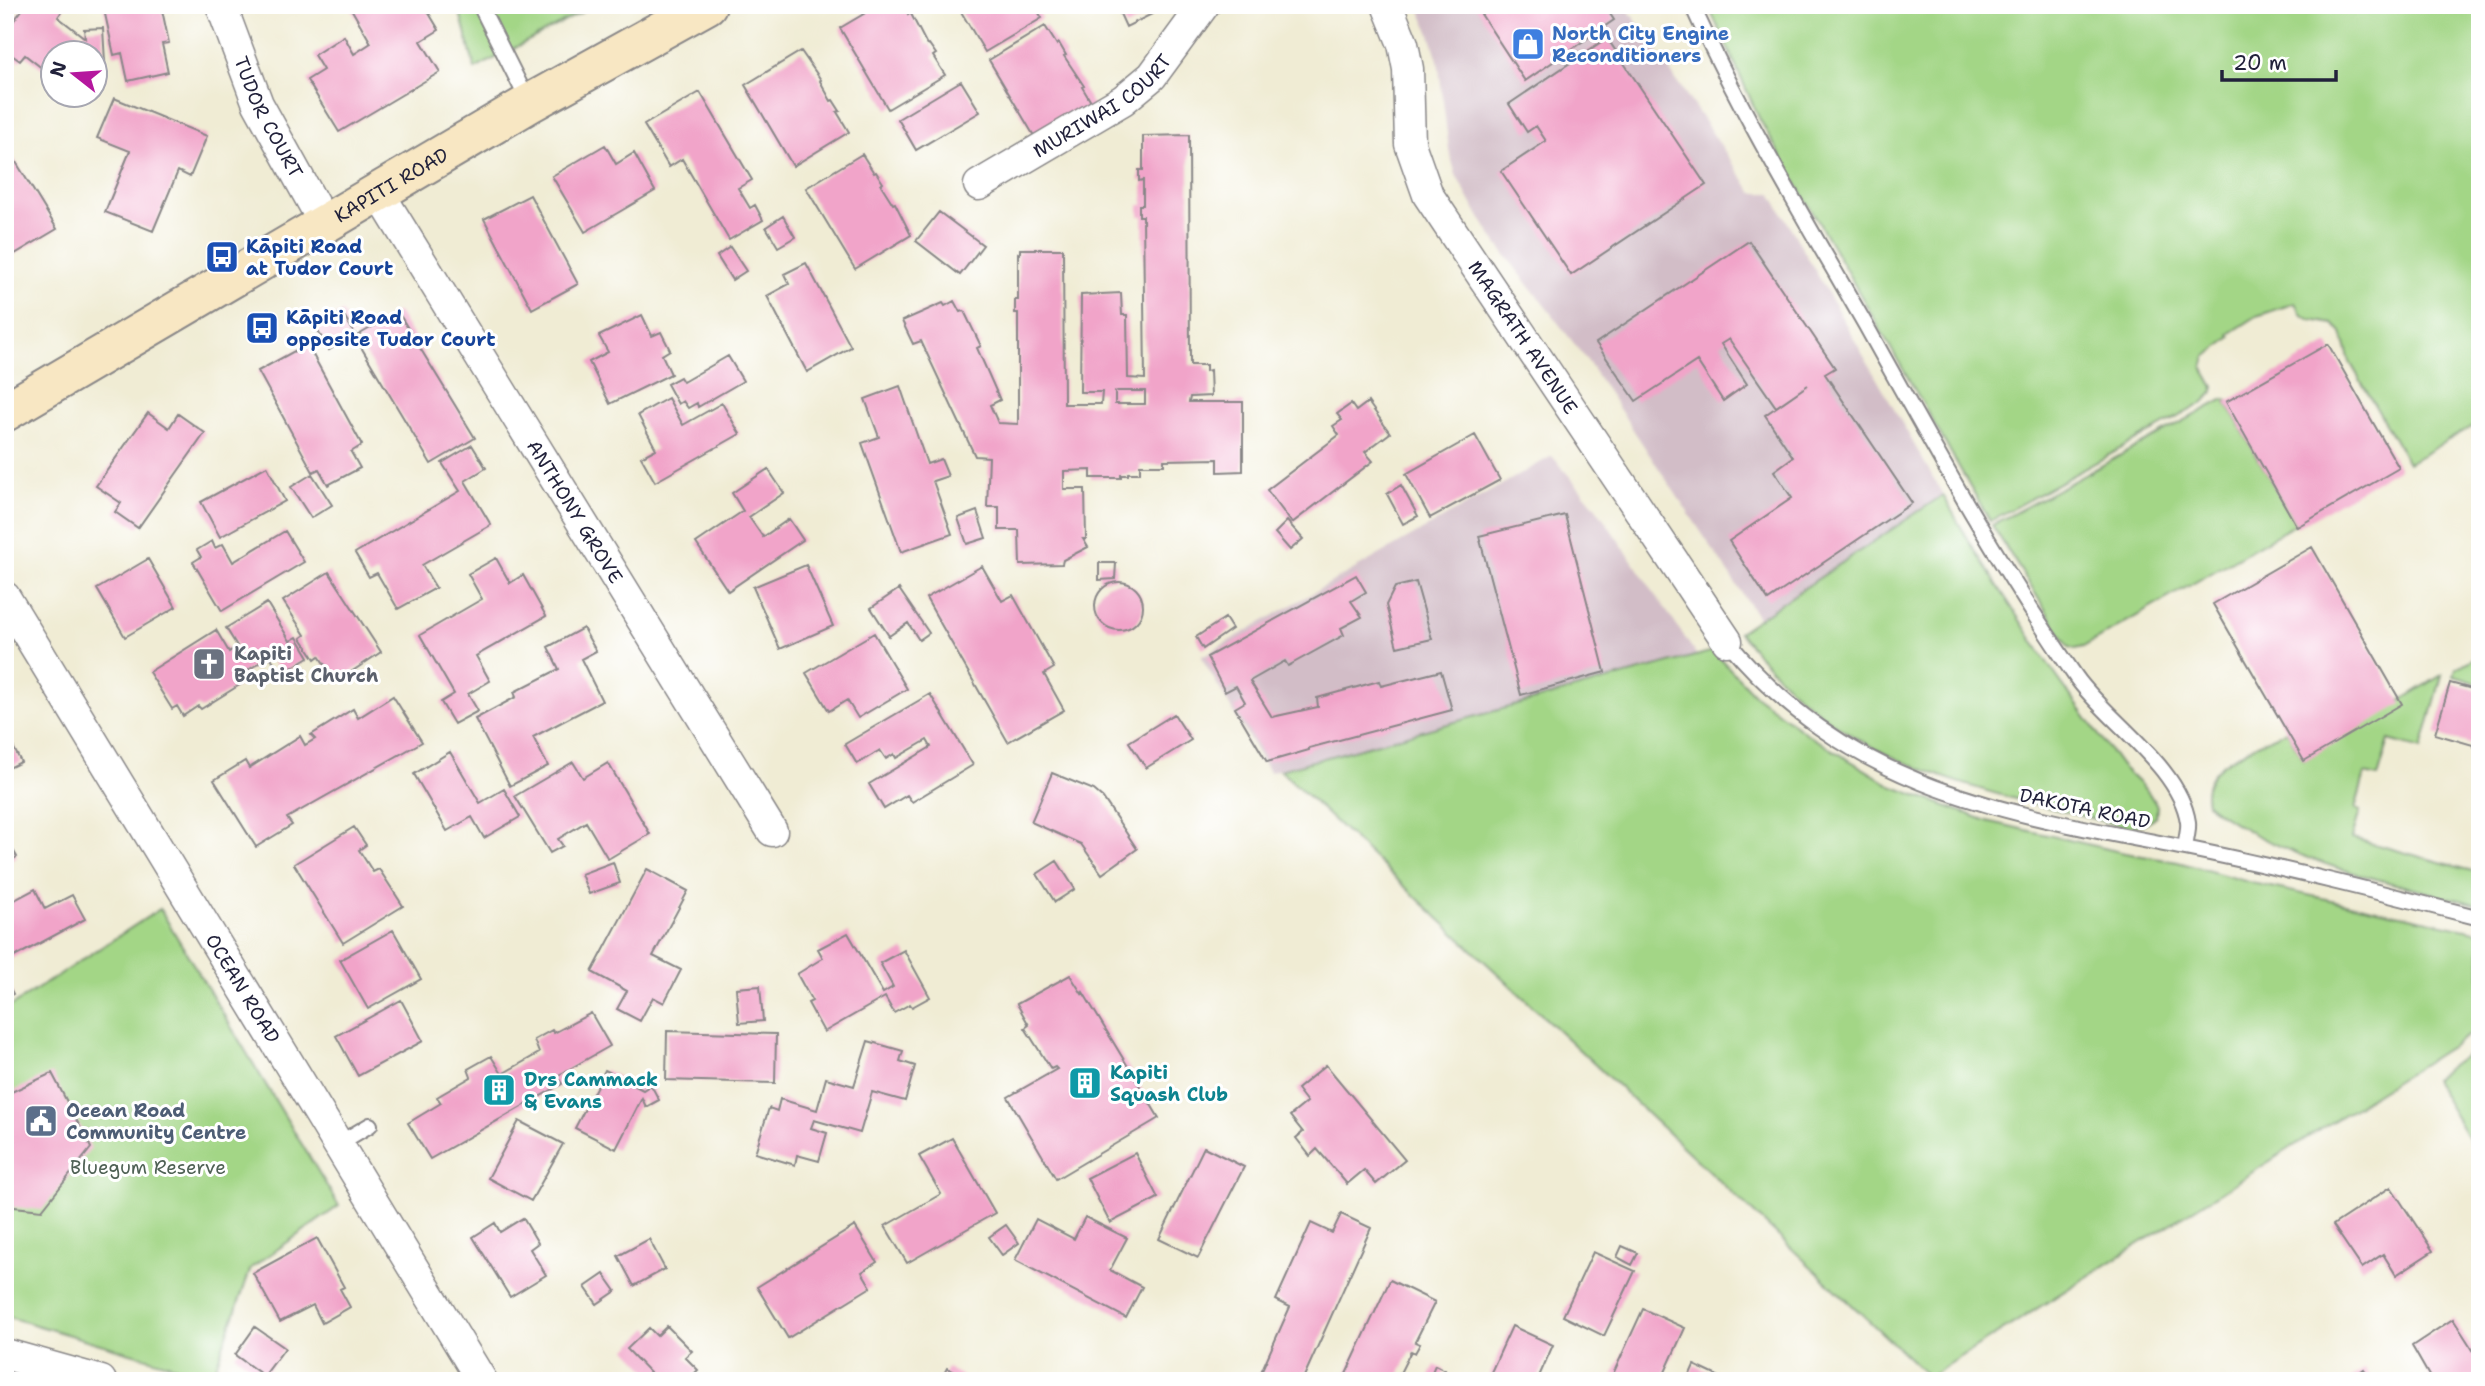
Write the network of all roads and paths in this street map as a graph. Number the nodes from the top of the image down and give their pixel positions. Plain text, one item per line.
1 (221, 5) edge
2 (480, 5) edge
3 (707, 5) edge
4 (1204, 5) edge
5 (1387, 5) edge
6 (1692, 5) edge
7 (530, 103) junction
8 (979, 185) dead end
9 (379, 192) junction
10 (325, 225) junction
11 (5, 412) edge
12 (5, 597) edge
13 (1727, 641) joint
14 (772, 831) dead end
15 (2185, 848) junction
16 (2480, 918) edge
17 (370, 1125) dead end
18 (338, 1144) junction
19 (5, 1354) edge
20 (471, 1376) edge
21 (101, 1381) edge

1 - 10 street, TUDOR COURT
2 - 7 lane
3 - 7 main road, KAPITI ROAD
4 - 8 street, MURIWAI COURT
5 - 13 street, MAGRATH AVENUE
6 - 15 lane
7 - 9 main road, KAPITI ROAD
9 - 10 main road, KAPITI ROAD
9 - 14 street, ANTHONY GROVE
10 - 11 main road, KAPITI ROAD
12 - 18 street, OCEAN ROAD
13 - 15 lane, DAKOTA ROAD
15 - 16 lane, DAKOTA ROAD
17 - 18 lane
18 - 20 street, OCEAN ROAD
19 - 21 street

